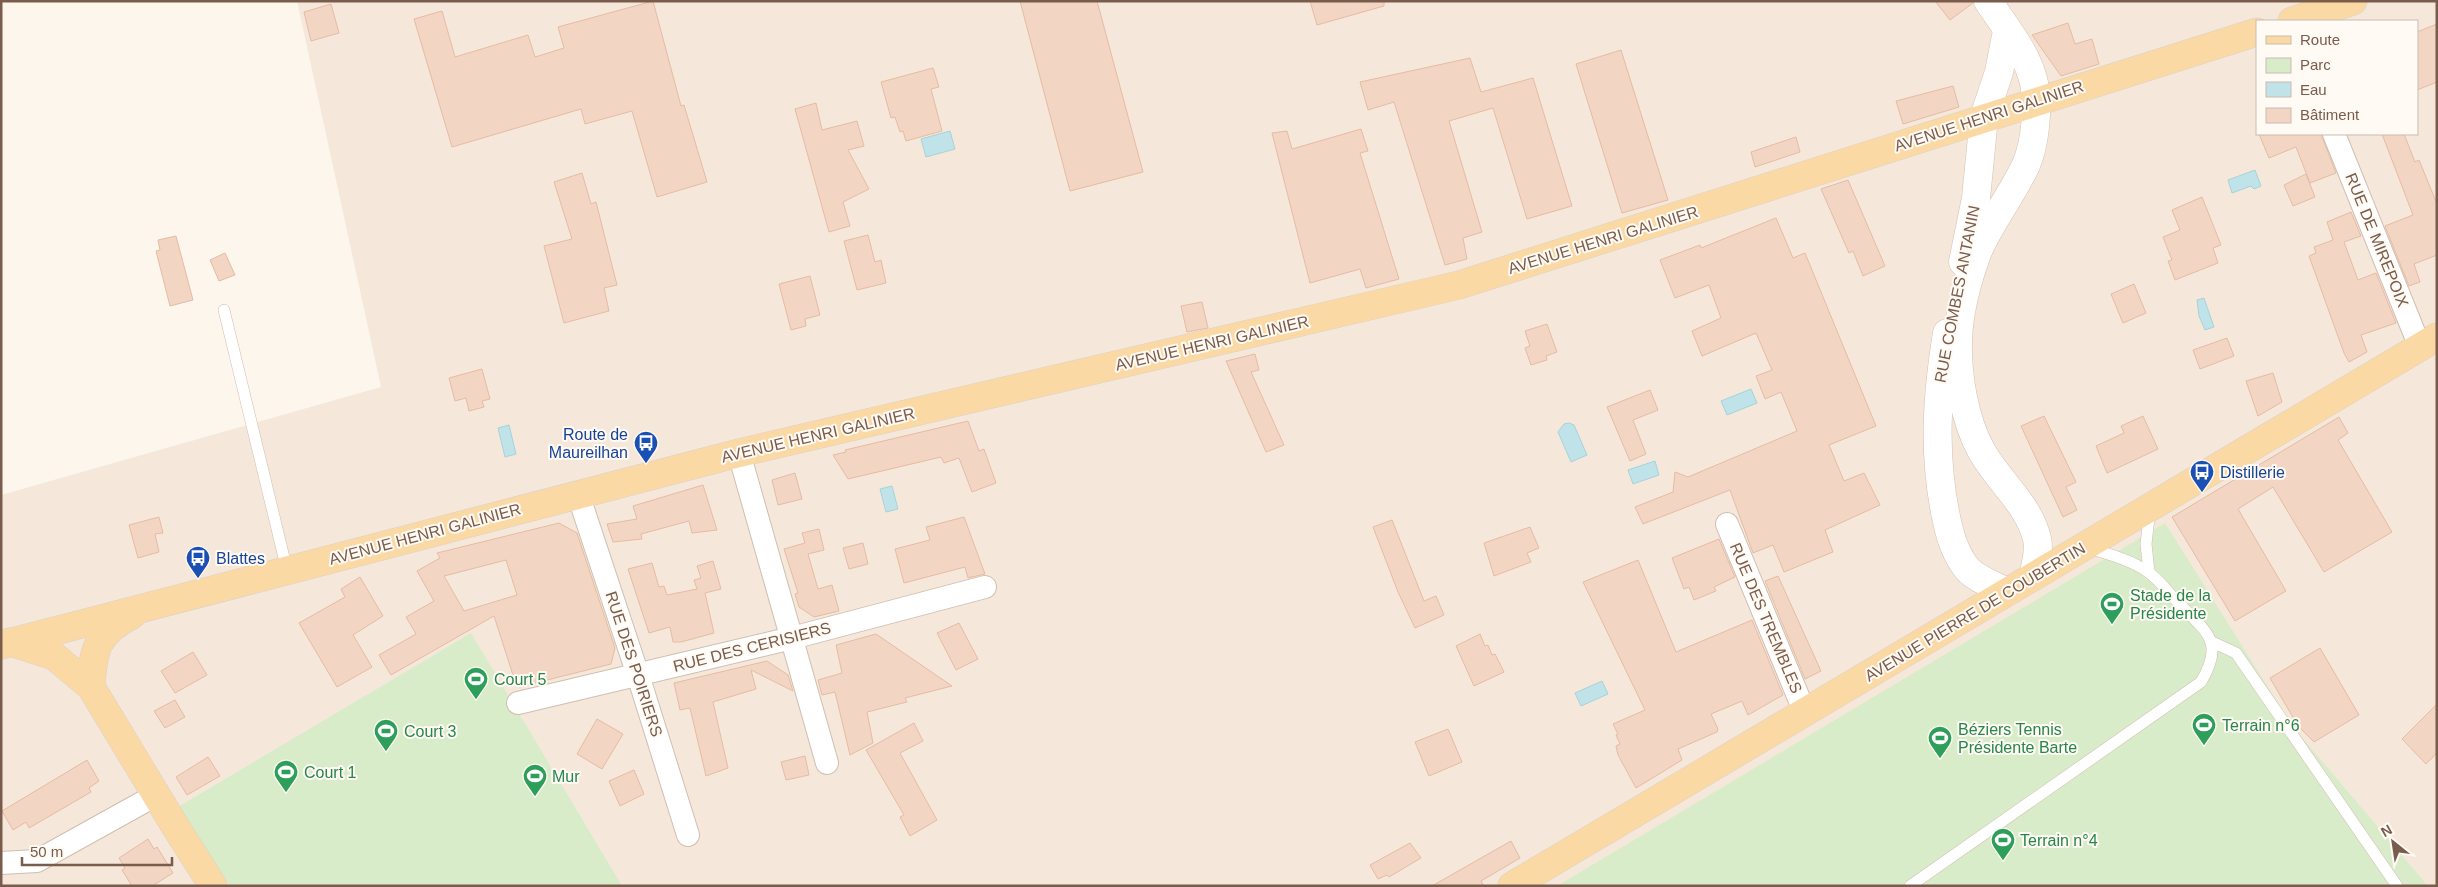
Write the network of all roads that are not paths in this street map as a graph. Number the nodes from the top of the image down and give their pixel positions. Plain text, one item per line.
1 (1988, 1) edge
2 (2354, 1) edge
3 (2295, 20) edge
4 (2007, 31) junction
5 (2256, 32) edge
6 (2036, 100) junction
7 (1984, 117) junction
8 (2334, 135) edge
9 (224, 310) dead end
10 (2428, 342) edge
11 (739, 453) junction
12 (578, 494) junction
13 (2150, 508) junction
14 (1727, 524) dead end
15 (2084, 547) junction
16 (287, 570) junction
17 (2149, 572) junction
18 (2033, 577) junction
19 (985, 587) dead end
20 (2007, 592) junction
21 (153, 604) junction
22 (792, 638) junction
23 (2212, 642) junction
24 (6, 643) edge
25 (638, 675) junction
26 (91, 687) junction
27 (518, 703) dead end
28 (1805, 713) junction
29 (826, 763) dead end
30 (156, 795) junction
31 (688, 835) dead end
32 (1, 863) edge
33 (213, 886) edge
34 (1512, 886) edge
35 (1910, 886) edge
36 (2397, 886) edge

1 - 4 main road, RUE COMBES ANTANIN
2 - 3 main road
4 - 6 main road, RUE COMBES ANTANIN
4 - 7 main road, RUE COMBES ANTANIN
5 - 6 main road, AVENUE HENRI GALINIER
6 - 7 main road, AVENUE HENRI GALINIER
6 - 18 main road, RUE COMBES ANTANIN
7 - 11 main road, AVENUE HENRI GALINIER
7 - 20 main road, RUE COMBES ANTANIN
8 - 10 street, RUE DE MIREPOIX
9 - 16 lane
10 - 13 main road, AVENUE PIERRE DE COUBERTIN
11 - 12 main road, AVENUE HENRI GALINIER
11 - 22 street
12 - 16 main road, AVENUE HENRI GALINIER
12 - 25 street, RUE DES POIRIERS
13 - 15 main road, AVENUE PIERRE DE COUBERTIN
13 - 17 lane
14 - 28 street, RUE DES TREMBLES
15 - 17 lane
15 - 18 main road, AVENUE PIERRE DE COUBERTIN
16 - 21 main road, AVENUE HENRI GALINIER
17 - 23 lane
18 - 20 main road, AVENUE PIERRE DE COUBERTIN
19 - 22 street, RUE DES CERISIERS
20 - 28 main road, AVENUE PIERRE DE COUBERTIN
21 - 24 main road, AVENUE HENRI GALINIER
21 - 26 main road, AVENUE HENRI GALINIER
22 - 25 street, RUE DES CERISIERS
22 - 29 street
23 - 35 lane
23 - 36 lane
24 - 26 main road
25 - 27 street, RUE DES CERISIERS
25 - 31 street, RUE DES POIRIERS
26 - 30 main road
28 - 34 main road, AVENUE PIERRE DE COUBERTIN
30 - 32 street
30 - 33 main road

